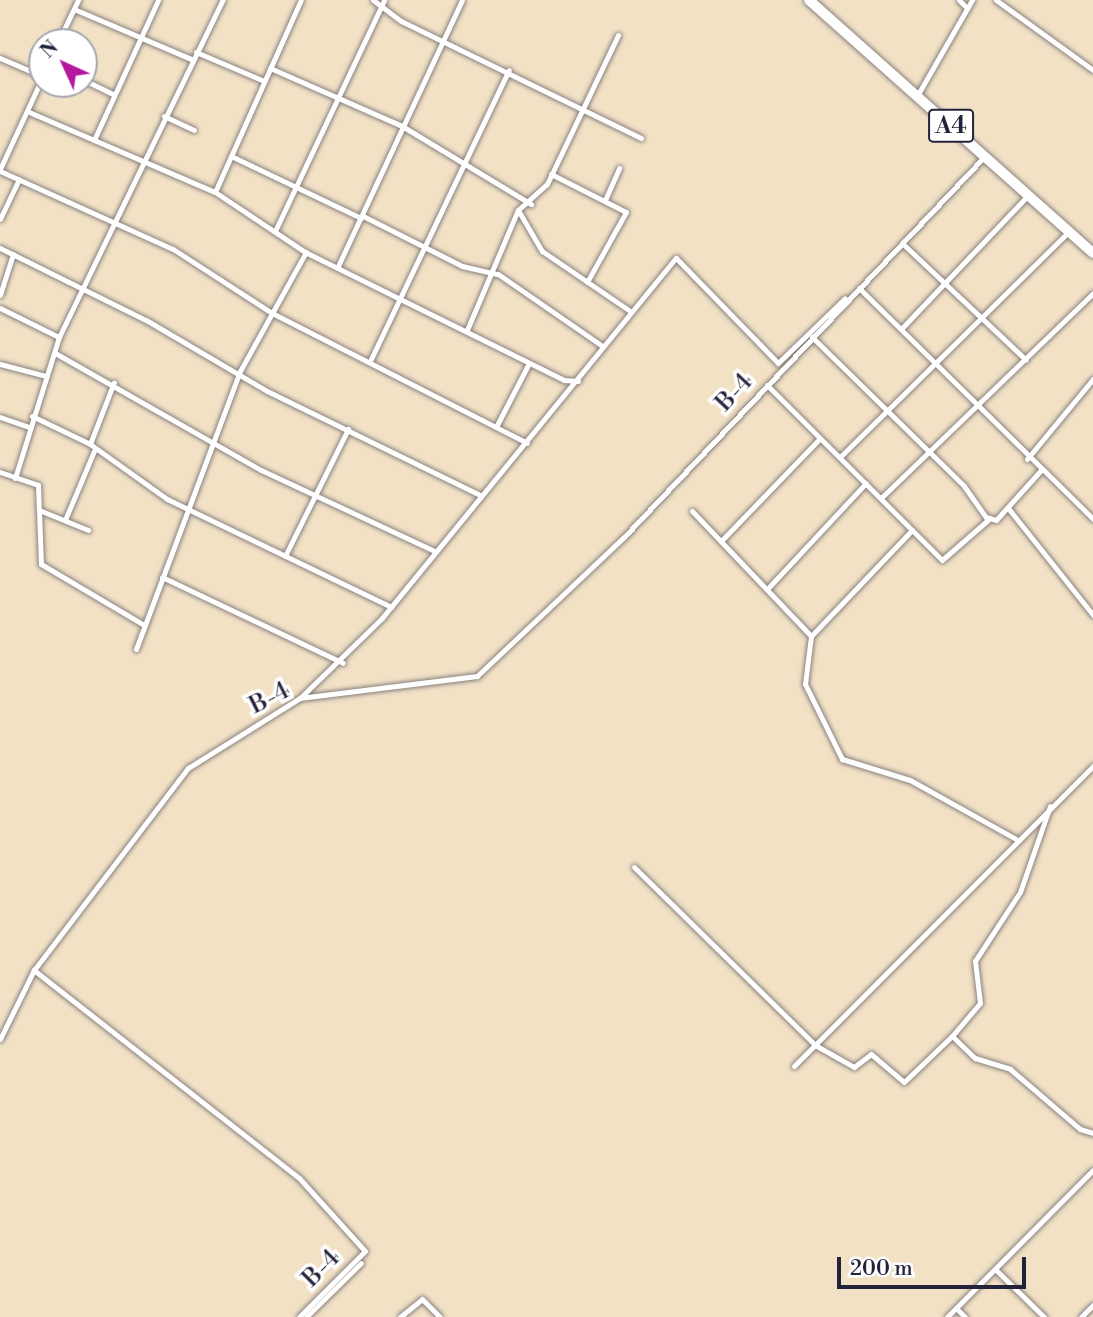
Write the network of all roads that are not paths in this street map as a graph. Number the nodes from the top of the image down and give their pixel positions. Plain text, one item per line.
1 (78, 0) edge
2 (158, 0) edge
3 (223, 0) edge
4 (301, 0) edge
5 (373, 0) edge
6 (462, 0) edge
7 (809, 0) edge
8 (959, 0) edge
9 (972, 0) edge
10 (996, 0) edge
11 (383, 2) edge
12 (967, 8) junction
13 (74, 9) junction
14 (65, 28) edge
15 (618, 35) dead end
16 (137, 37) junction
17 (443, 39) junction
18 (196, 52) junction
19 (0, 58) edge
20 (191, 59) junction
21 (270, 68) junction
22 (1093, 70) edge
23 (28, 71) edge
24 (509, 71) junction
25 (264, 81) junction
26 (98, 87) edge
27 (113, 94) junction
28 (336, 96) junction
29 (917, 96) junction
30 (34, 98) edge
31 (585, 107) junction
32 (29, 112) junction
33 (164, 116) junction
34 (402, 126) junction
35 (194, 130) dead end
36 (641, 138) dead end
37 (94, 141) junction
38 (230, 156) junction
39 (984, 156) junction
40 (463, 160) junction
41 (141, 161) junction
42 (619, 168) dead end
43 (0, 170) edge
44 (551, 174) junction
45 (19, 179) junction
46 (295, 186) junction
47 (215, 192) junction
48 (1028, 195) junction
49 (605, 200) junction
50 (531, 204) junction
51 (519, 210) junction
52 (362, 217) junction
53 (0, 219) edge
54 (115, 220) junction
55 (275, 231) junction
56 (1069, 231) junction
57 (900, 245) junction
58 (0, 248) edge
59 (427, 248) junction
60 (306, 252) junction
61 (1093, 253) edge
62 (13, 254) junction
63 (338, 267) junction
64 (489, 273) junction
65 (587, 282) junction
66 (947, 283) junction
67 (859, 288) junction
68 (84, 290) junction
69 (0, 295) edge
70 (1092, 296) edge
71 (403, 297) junction
72 (0, 308) edge
73 (630, 311) junction
74 (271, 312) junction
75 (984, 320) junction
76 (902, 328) junction
77 (467, 330) junction
78 (59, 337) junction
79 (812, 337) junction
80 (601, 345) junction
81 (371, 359) junction
82 (1026, 360) junction
83 (529, 363) junction
84 (0, 364) edge
85 (937, 368) junction
86 (239, 376) junction
87 (46, 377) junction
88 (1093, 379) edge
89 (578, 381) junction
90 (114, 382) junction
91 (767, 385) junction
92 (976, 406) junction
93 (888, 410) junction
94 (32, 416) junction
95 (0, 417) edge
96 (29, 427) junction
97 (496, 428) junction
98 (348, 429) junction
99 (820, 438) junction
100 (210, 443) junction
101 (527, 443) junction
102 (90, 444) junction
103 (94, 451) junction
104 (929, 452) junction
105 (840, 457) junction
106 (1027, 459) junction
107 (1041, 470) junction
108 (0, 472) edge
109 (15, 478) junction
110 (866, 483) junction
111 (314, 490) junction
112 (480, 495) junction
113 (881, 498) junction
114 (189, 509) junction
115 (1007, 509) junction
116 (39, 510) junction
117 (692, 511) dead end
118 (989, 519) junction
119 (1093, 519) edge
120 (65, 520) junction
121 (88, 530) dead end
122 (912, 530) junction
123 (722, 540) junction
124 (435, 551) junction
125 (285, 555) junction
126 (162, 577) junction
127 (769, 587) junction
128 (391, 607) junction
129 (1093, 615) edge
130 (144, 625) junction
131 (811, 636) junction
132 (136, 649) dead end
133 (343, 663) junction
134 (300, 698) junction
135 (1093, 766) edge
136 (1050, 806) junction
137 (1016, 839) junction
138 (634, 867) dead end
139 (34, 970) junction
140 (953, 1036) junction
141 (0, 1039) edge
142 (815, 1045) junction
143 (794, 1066) dead end
144 (1093, 1133) edge
145 (1093, 1170) edge
146 (361, 1263) dead end
147 (995, 1269) junction
148 (1093, 1305) edge
149 (956, 1308) junction
150 (299, 1317) edge
151 (306, 1317) edge
152 (400, 1317) edge
153 (440, 1317) edge
154 (947, 1317) edge
155 (965, 1317) edge
156 (1044, 1317) edge
157 (1081, 1317) edge

1 - 13 street
2 - 16 street
3 - 18 street
4 - 21 street
5 - 11 street
6 - 17 street
7 - 29 highway, A4
8 - 12 street
9 - 12 street
10 - 22 street
11 - 17 street
11 - 28 street
12 - 29 street
13 - 14 street
13 - 16 street
15 - 31 street
16 - 20 street
16 - 27 street
17 - 24 street
17 - 34 street
18 - 20 street
18 - 25 street
19 - 23 street
20 - 33 street
21 - 25 street
21 - 28 street
24 - 31 street
24 - 40 street
25 - 38 street
26 - 27 street
27 - 37 street
28 - 34 street
28 - 46 street
29 - 39 highway, A4
30 - 32 street
31 - 36 street
31 - 44 street
32 - 37 street
32 - 43 street
33 - 35 street
33 - 41 street
34 - 40 street
34 - 52 street
37 - 41 street
38 - 46 street
38 - 47 street
39 - 48 highway, A4
39 - 57 street, B-4
40 - 50 street
40 - 59 street
41 - 47 street
41 - 54 street
42 - 49 street
43 - 45 street
44 - 49 street
44 - 50 street
45 - 53 street
45 - 54 street
46 - 52 street
46 - 55 street
47 - 55 street
48 - 56 highway, A4
48 - 66 street
49 - 65 street
50 - 51 street
51 - 64 street
51 - 65 street
52 - 59 street
52 - 63 street
54 - 68 street
54 - 74 street
55 - 60 street
56 - 61 highway, A4
56 - 75 street
57 - 66 street
57 - 67 street, B-4
57 - 73 street
58 - 62 street
59 - 64 street
59 - 71 street
60 - 63 street
60 - 74 street
62 - 68 street
62 - 69 street
63 - 71 street
64 - 77 street
64 - 80 street
65 - 73 street
66 - 75 street
66 - 76 street
67 - 76 street
67 - 79 street, B-4
68 - 78 street
68 - 86 street
70 - 82 street
71 - 77 street
71 - 81 street
72 - 78 street
73 - 80 street
74 - 81 street
74 - 86 street
75 - 82 street
75 - 85 street
76 - 85 street
77 - 83 street
78 - 87 street
79 - 91 street, B-4
79 - 93 street
80 - 89 street
81 - 97 street
82 - 92 street
83 - 89 street
83 - 97 street
84 - 87 street
85 - 92 street
85 - 93 street
86 - 98 street
86 - 100 street
87 - 90 street
87 - 94 street
88 - 106 street
89 - 101 street
90 - 100 street
90 - 102 street
91 - 99 street
91 - 134 street, B-4
92 - 104 street
92 - 106 street
93 - 104 street
93 - 105 street
94 - 96 street
94 - 102 street
95 - 96 street
96 - 109 street
97 - 101 street
98 - 111 street
98 - 112 street
99 - 105 street
99 - 123 street
100 - 111 street
100 - 114 street
101 - 112 street
102 - 103 street
103 - 114 street
103 - 120 street
104 - 113 street
104 - 118 street
105 - 110 street
106 - 107 street
107 - 115 street
107 - 119 street
108 - 109 street
109 - 116 street
110 - 113 street
110 - 127 street
111 - 124 street
111 - 125 street
112 - 124 street
113 - 122 street
114 - 125 street
114 - 126 street
115 - 118 street
115 - 129 street
116 - 120 street
116 - 130 street
117 - 123 street
118 - 122 street
120 - 121 street
122 - 131 street
123 - 127 street
124 - 128 street
125 - 128 street
126 - 130 street
126 - 133 street
127 - 131 street
128 - 133 street
130 - 132 street
131 - 137 street
133 - 134 street
134 - 139 street, B-4
135 - 136 street
136 - 137 street
136 - 140 street
137 - 142 street
138 - 142 street
139 - 141 street
139 - 150 street, B-4
140 - 142 street
140 - 144 street
142 - 143 street
145 - 147 street
146 - 151 street
147 - 149 street
147 - 156 street
148 - 157 street
149 - 154 street
149 - 155 street
152 - 153 street

